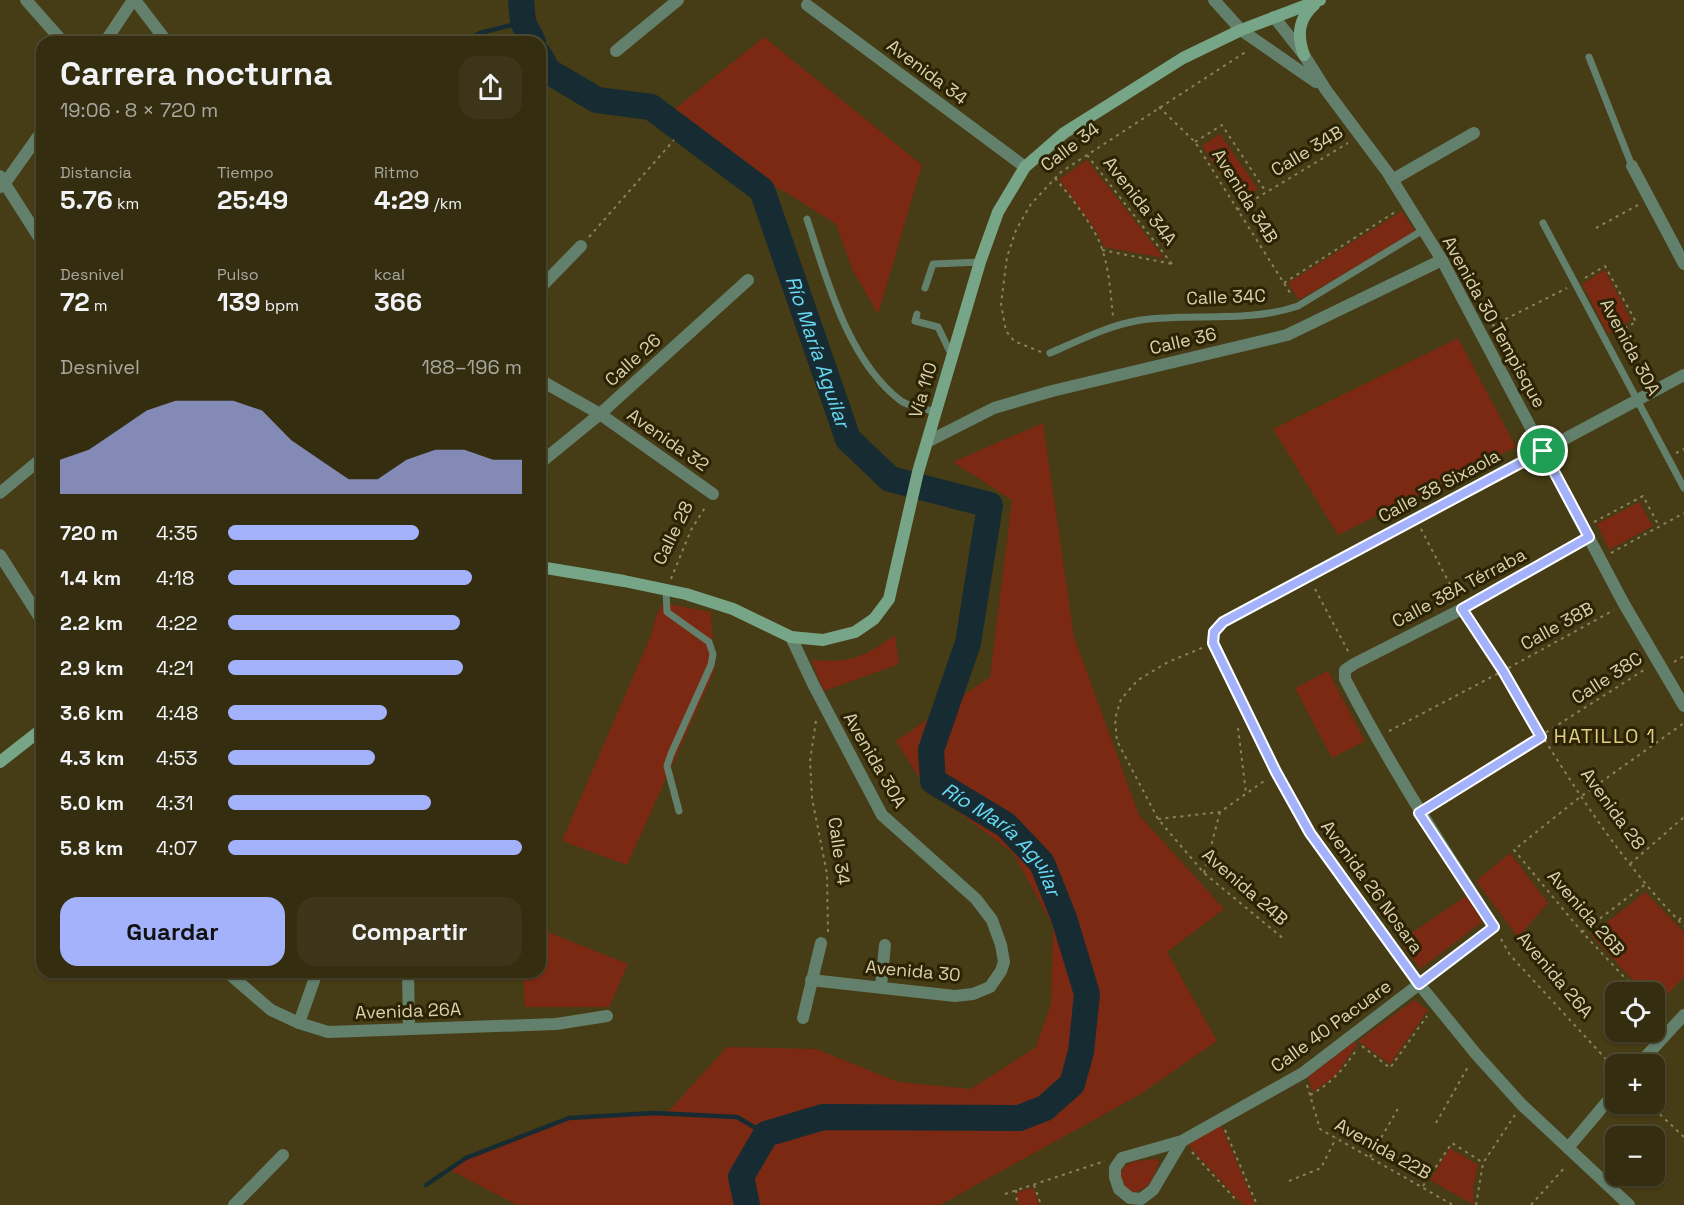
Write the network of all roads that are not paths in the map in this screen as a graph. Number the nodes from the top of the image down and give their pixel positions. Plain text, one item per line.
1 (26, 0) edge
2 (134, 0) edge
3 (678, 0) edge
4 (1214, 0) edge
5 (1321, 0) edge
6 (807, 5) dead end
7 (1274, 17) junction
8 (1241, 30) junction
9 (58, 36) edge
10 (109, 36) edge
11 (161, 36) edge
12 (616, 51) dead end
13 (1304, 55) junction
14 (1589, 57) dead end
15 (1326, 90) junction
16 (1474, 133) dead end
17 (36, 139) edge
18 (1632, 166) joint
19 (1025, 167) junction
20 (1392, 180) junction
21 (2, 182) edge
22 (807, 219) dead end
23 (1543, 223) dead end
24 (1423, 230) junction
25 (36, 233) edge
26 (581, 246) road end
27 (1442, 260) junction
28 (980, 262) junction
29 (1684, 264) edge
30 (748, 280) dead end
31 (546, 282) edge
32 (925, 288) dead end
33 (917, 314) dead end
34 (1050, 353) road end
35 (952, 357) junction
36 (1684, 375) edge
37 (546, 383) edge
38 (1638, 400) junction
39 (936, 412) junction
40 (600, 414) junction
41 (927, 442) junction
42 (1543, 451) junction
43 (546, 458) edge
44 (36, 465) edge
45 (1684, 488) edge
46 (0, 493) edge
47 (713, 494) road end
48 (1587, 532) junction
49 (0, 555) edge
50 (546, 568) edge
51 (666, 590) junction
52 (36, 612) edge
53 (791, 637) junction
54 (1214, 638) joint
55 (1684, 706) edge
56 (36, 734) edge
57 (0, 762) edge
58 (680, 811) dead end
59 (1494, 927) joint
60 (821, 943) road end
61 (885, 945) dead end
62 (1002, 971) joint
63 (234, 978) edge
64 (315, 978) edge
65 (408, 978) edge
66 (812, 980) junction
67 (1419, 984) junction
68 (881, 986) junction
69 (1684, 1015) edge
70 (607, 1016) dead end
71 (803, 1018) dead end
72 (299, 1023) junction
73 (409, 1028) junction
74 (1648, 1054) edge
75 (1605, 1106) edge
76 (1182, 1141) junction
77 (1572, 1151) junction
78 (283, 1155) dead end
79 (234, 1205) edge
80 (1629, 1205) edge

1 - 9 street
2 - 10 street
2 - 11 street
3 - 12 street
4 - 8 street, Avenida 30 Tempisque
5 - 7 main road, Vía 110
5 - 13 main road
6 - 19 street, Avenida 34
7 - 8 main road, Vía 110
7 - 13 street, Avenida 30 Tempisque
8 - 15 street, Avenida 30 Tempisque
8 - 19 main road, Vía 110
13 - 15 street, Avenida 30 Tempisque
14 - 18 lane
15 - 20 street, Avenida 30 Tempisque
16 - 20 street
17 - 21 street
18 - 29 street
19 - 28 main road, Vía 110
20 - 24 street, Avenida 30 Tempisque
21 - 25 street
22 - 39 lane
23 - 38 lane, Avenida 30A
24 - 27 street, Avenida 30 Tempisque
24 - 34 lane, Calle 34C
26 - 31 street
27 - 41 street, Calle 36
27 - 42 street, Avenida 30 Tempisque
28 - 32 lane
28 - 35 main road, Vía 110
30 - 40 street, Calle 26
33 - 35 lane
35 - 39 main road, Vía 110
36 - 38 street, Calle 38 Sixaola
37 - 40 street, Avenida 32
38 - 42 street, Calle 38 Sixaola
38 - 45 lane, Avenida 30A
39 - 41 main road, Vía 110
40 - 43 street, Calle 26
40 - 47 street, Avenida 32
41 - 53 main road, Vía 110
42 - 48 street, Avenida 30 Tempisque
42 - 54 street, Calle 38 Sixaola
44 - 46 street
48 - 55 street, Avenida 30 Tempisque
48 - 59 street, Calle 38A Térraba
49 - 52 street
50 - 51 main road, Vía 110
51 - 53 main road, Vía 110
51 - 58 lane
53 - 62 street, Avenida 30A
54 - 67 street, Avenida 26 Nosara
56 - 57 main road
59 - 67 street, Calle 40 Pacuare
60 - 66 street
61 - 68 street
62 - 68 street, Avenida 30
63 - 72 street, Avenida 26A
64 - 72 street
65 - 73 street
66 - 68 street, Avenida 30
66 - 71 street
67 - 76 street, Calle 40 Pacuare
67 - 77 street, Avenida 26 Nosara
69 - 74 street
70 - 73 street, Avenida 26A
72 - 73 street, Avenida 26A
75 - 77 street
76 - 76 street, Calle 40 Pacuare
77 - 80 street, Avenida 26 Nosara
78 - 79 street

